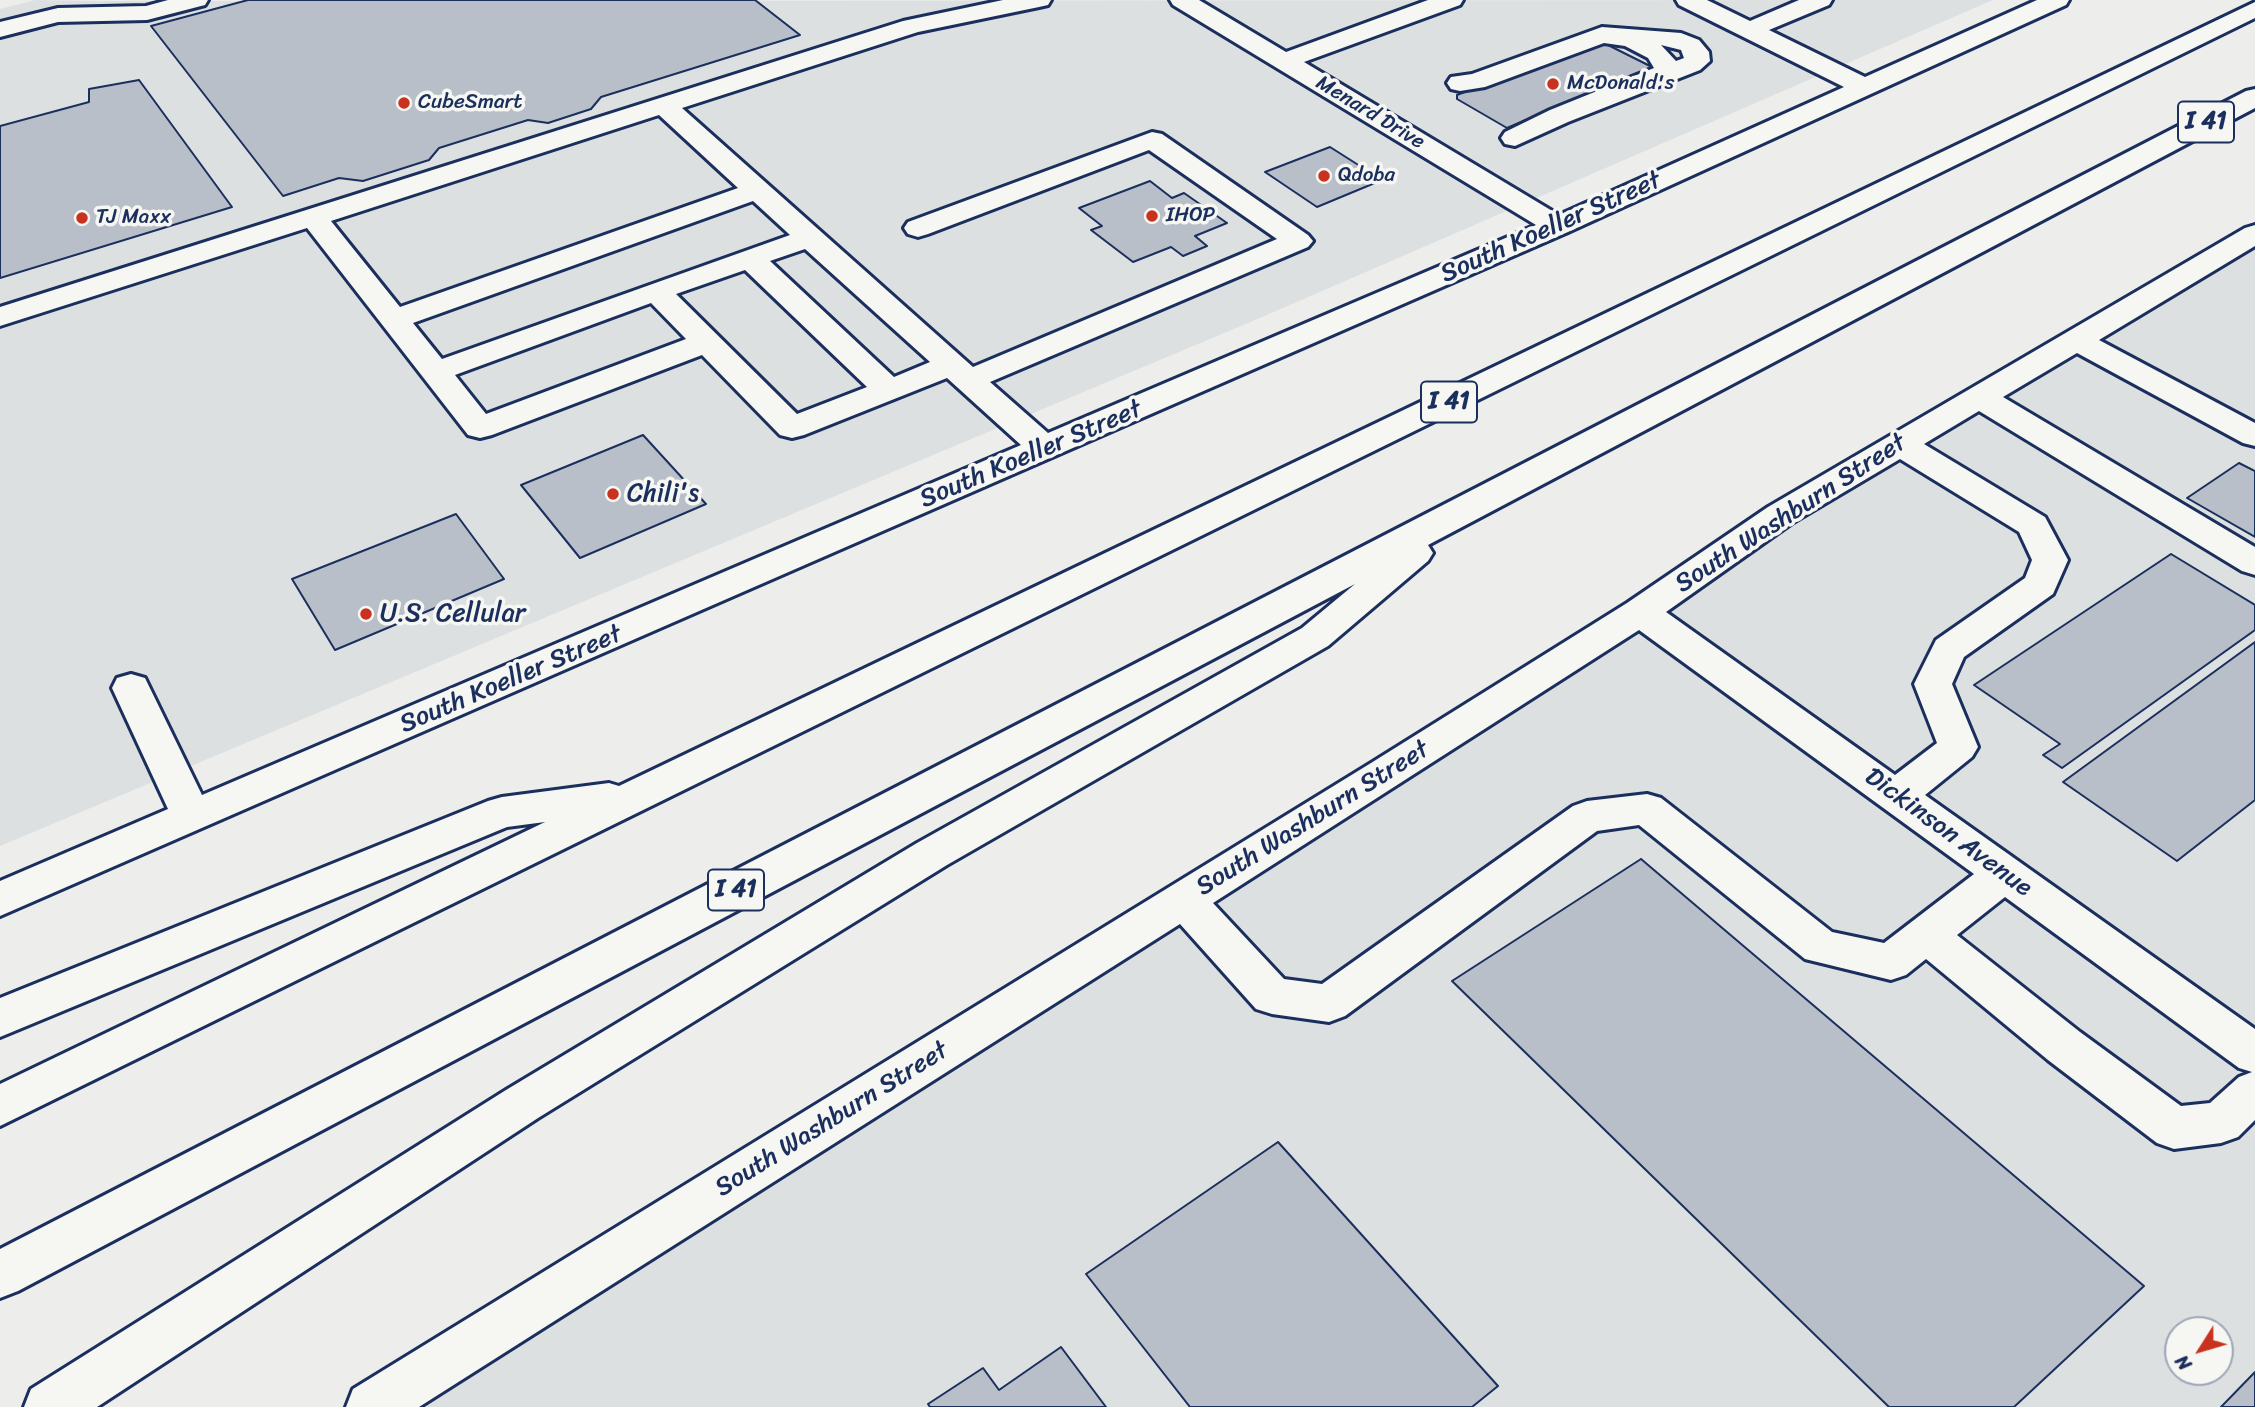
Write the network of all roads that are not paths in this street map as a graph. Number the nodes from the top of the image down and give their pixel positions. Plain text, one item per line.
1 (196, 0) edge
2 (1039, 0) edge
3 (1182, 0) edge
4 (1451, 0) edge
5 (1688, 0) edge
6 (1820, 0) edge
7 (2057, 0) edge
8 (2255, 9) edge
9 (0, 30) edge
10 (1749, 30) junction
11 (1284, 61) junction
12 (1460, 83) dead end
13 (1866, 87) junction
14 (2255, 97) edge
15 (663, 105) junction
16 (1515, 138) dead end
17 (758, 190) junction
18 (313, 217) junction
19 (1558, 226) junction
20 (918, 228) dead end
21 (2255, 234) edge
22 (811, 237) junction
23 (750, 259) junction
24 (656, 290) junction
25 (0, 317) edge
26 (394, 319) junction
27 (2076, 340) junction
28 (707, 342) junction
29 (435, 372) junction
30 (960, 372) junction
31 (888, 389) junction
32 (1979, 397) junction
33 (2255, 436) edge
34 (1900, 444) junction
35 (1045, 449) junction
36 (1471, 505) junction
37 (2255, 563) edge
38 (1640, 612) junction
39 (131, 688) dead end
40 (642, 794) junction
41 (1896, 796) junction
42 (192, 817) junction
43 (2004, 874) junction
44 (0, 899) edge
45 (1185, 900) junction
46 (1926, 934) junction
47 (0, 1018) edge
48 (2255, 1054) edge
49 (2255, 1091) edge
50 (0, 1106) edge
51 (0, 1275) edge
52 (50, 1407) edge
53 (373, 1407) edge

1 - 9 main road
2 - 15 main road
3 - 11 main road, Menard Drive
4 - 11 main road
5 - 10 main road
6 - 10 main road
7 - 13 main road, South Koeller Street
8 - 40 main road, I 41
10 - 13 main road
11 - 19 main road, Menard Drive
12 - 16 main road
13 - 19 main road, South Koeller Street
14 - 36 main road, I 41
15 - 17 main road
15 - 18 main road
17 - 22 main road
17 - 26 main road
18 - 25 main road
18 - 26 main road
19 - 35 main road, South Koeller Street
20 - 30 main road
21 - 27 main road, South Washburn Street
22 - 23 main road
22 - 30 main road
23 - 24 main road
23 - 31 main road
24 - 28 main road
24 - 29 main road
26 - 29 main road
27 - 32 main road, South Washburn Street
27 - 33 main road
28 - 29 main road
28 - 31 main road
30 - 31 main road
30 - 35 main road
32 - 34 main road, South Washburn Street
32 - 37 main road
34 - 38 main road, South Washburn Street
34 - 41 main road
35 - 42 main road, South Koeller Street
36 - 51 main road, I 41
36 - 52 main road
38 - 41 main road, Dickinson Avenue
38 - 45 main road, South Washburn Street
39 - 42 main road
40 - 47 main road
40 - 50 main road, I 41
41 - 43 main road, Dickinson Avenue
42 - 44 main road, South Koeller Street
43 - 46 main road
43 - 48 main road, Dickinson Avenue
45 - 46 main road
45 - 53 main road, South Washburn Street
46 - 49 main road

